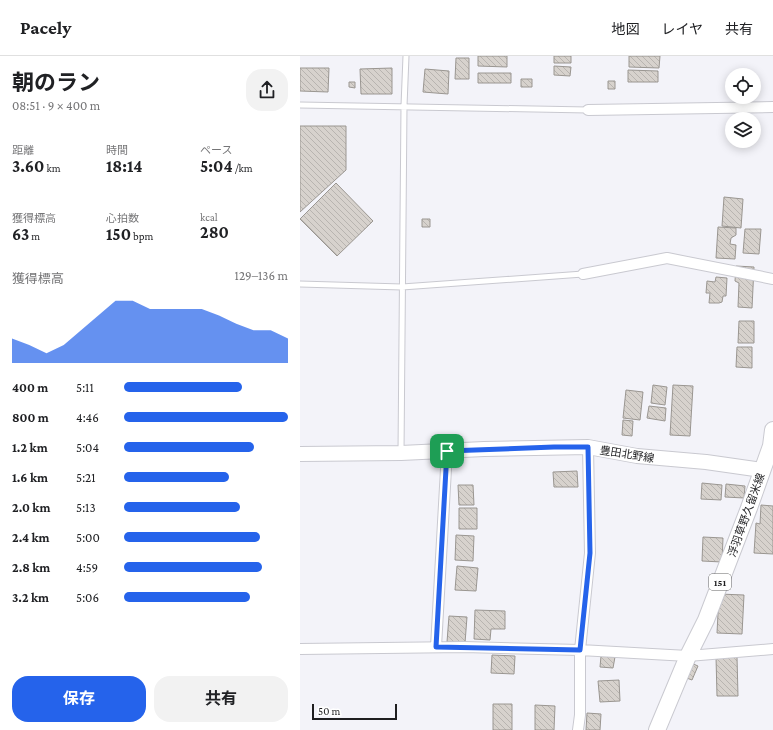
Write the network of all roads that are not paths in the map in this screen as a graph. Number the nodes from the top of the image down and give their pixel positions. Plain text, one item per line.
1 (406, 56) edge
2 (300, 105) edge
3 (404, 106) junction
4 (773, 107) edge
5 (588, 110) joint
6 (583, 274) joint
7 (773, 279) edge
8 (300, 284) edge
9 (402, 287) junction
10 (773, 430) edge
11 (588, 447) junction
12 (447, 451) junction
13 (401, 453) junction
14 (300, 454) edge
15 (767, 470) edge
16 (436, 647) junction
17 (300, 649) edge
18 (773, 649) edge
19 (580, 650) junction
20 (688, 656) junction
21 (578, 730) edge
22 (657, 730) edge

1 - 3 lane
2 - 3 lane
3 - 5 lane
3 - 9 lane
4 - 5 street
6 - 7 street
6 - 9 lane
8 - 9 lane
9 - 13 lane
10 - 15 main road, 浮羽草野久留米線 / 151
11 - 12 main road, 豊田北野線
11 - 15 main road, 豊田北野線
11 - 19 street
12 - 13 main road, 豊田北野線
12 - 16 street
13 - 14 main road, 豊田北野線
15 - 20 main road, 浮羽草野久留米線 / 151
16 - 17 street
16 - 19 street
18 - 20 street
19 - 20 street
19 - 21 street
20 - 22 main road, 浮羽草野久留米線 / 151

